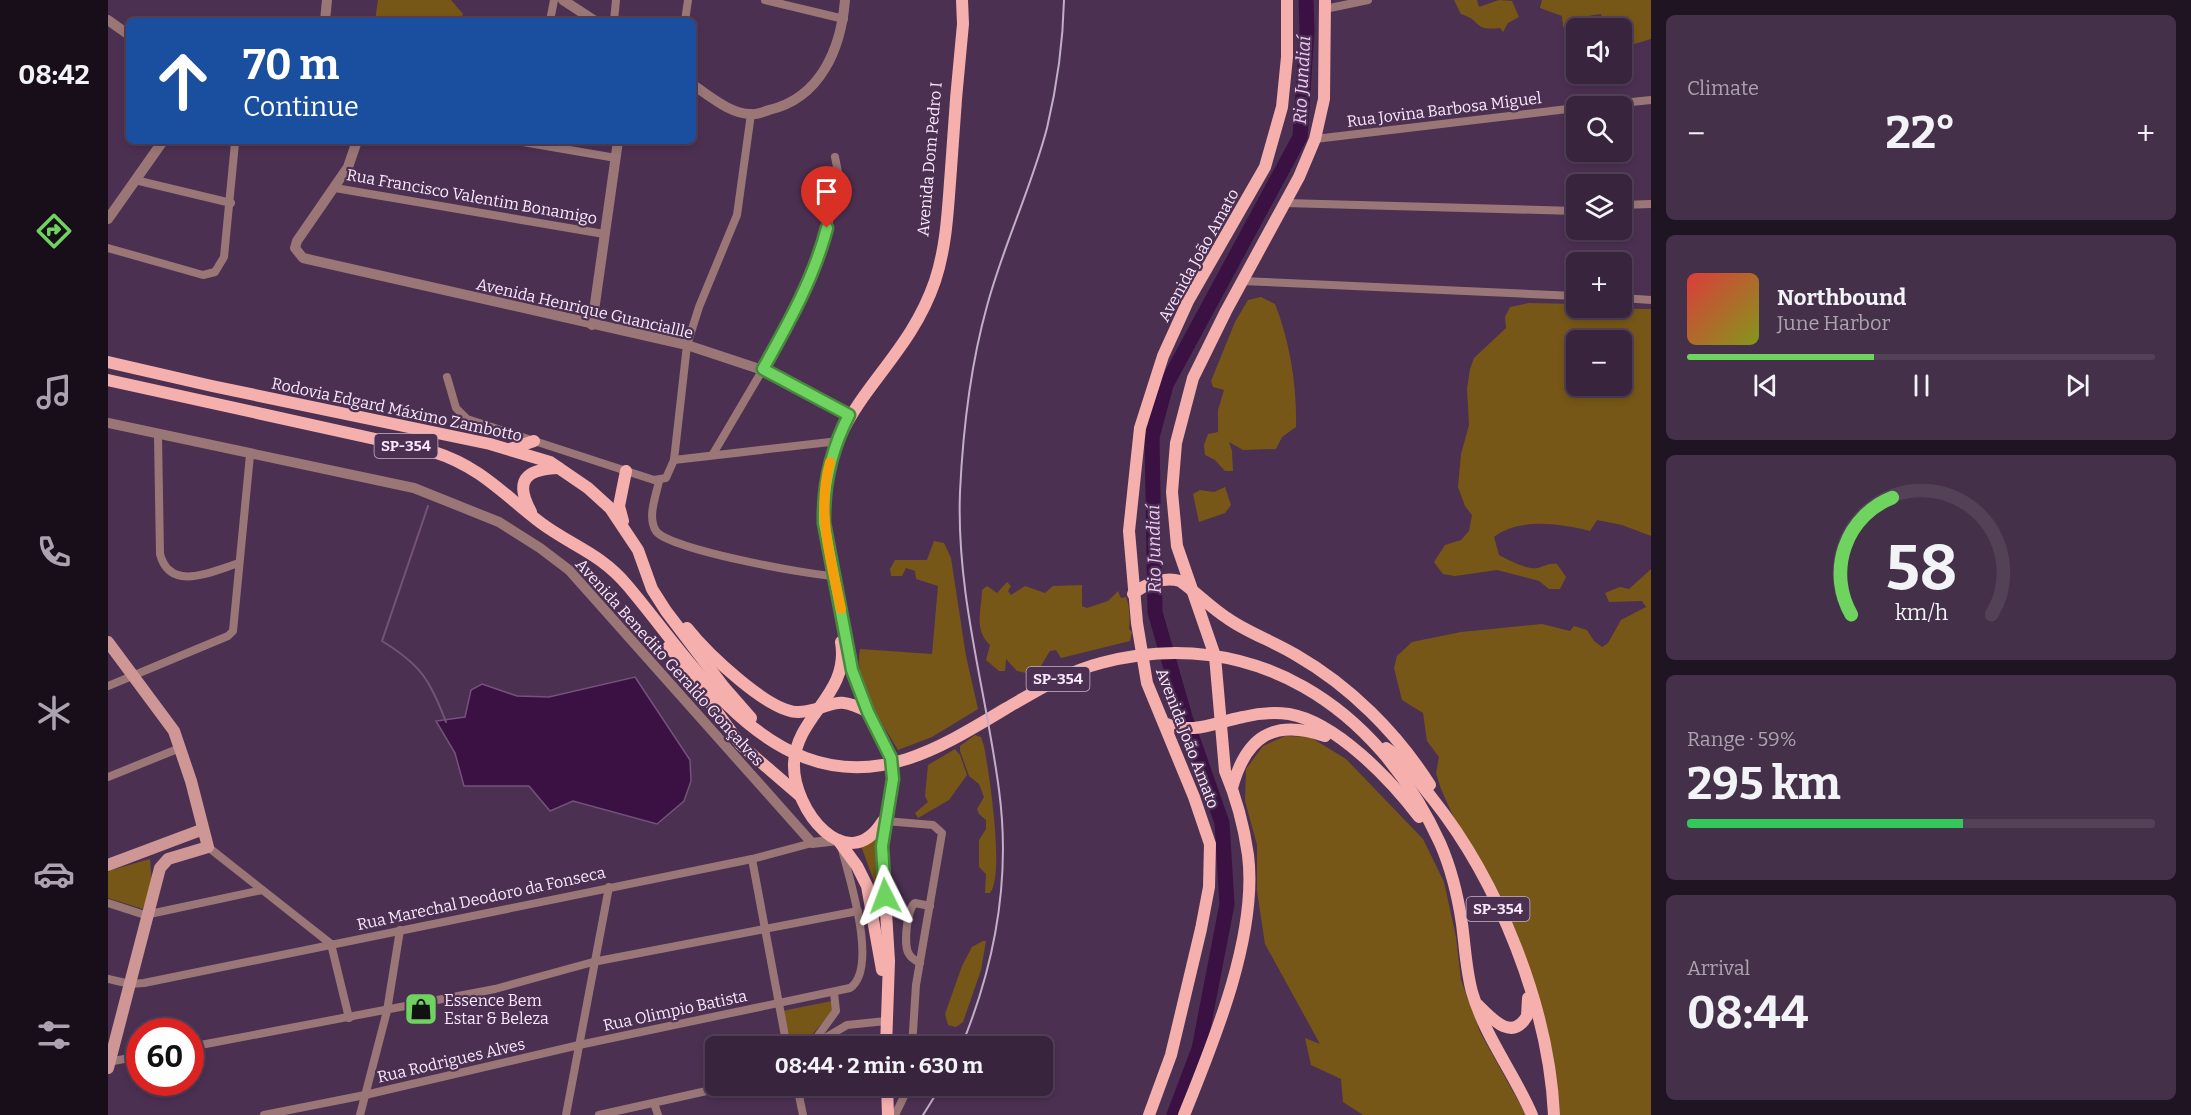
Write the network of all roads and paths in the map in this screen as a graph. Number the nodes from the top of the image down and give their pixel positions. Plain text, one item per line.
1 (327, 0) edge
2 (554, 0) edge
3 (616, 0) edge
4 (688, 0) edge
5 (765, 0) edge
6 (845, 0) edge
7 (956, 0) edge
8 (962, 0) edge
9 (1287, 0) edge
10 (1368, 0) edge
11 (566, 1) edge
12 (1325, 5) edge
13 (325, 18) edge
14 (551, 18) edge
15 (591, 18) edge
16 (614, 18) edge
17 (685, 18) edge
18 (844, 19) junction
19 (108, 20) edge
20 (126, 33) edge
21 (696, 87) edge
22 (1651, 100) edge
23 (1632, 102) edge
24 (1566, 109) edge
25 (751, 114) junction
26 (1315, 139) junction
27 (161, 144) edge
28 (235, 144) edge
29 (356, 144) edge
30 (534, 144) edge
31 (618, 144) edge
32 (834, 157) dead end
33 (616, 158) junction
34 (135, 180) junction
35 (335, 188) junction
36 (231, 203) junction
37 (1285, 203) junction
38 (1651, 204) edge
39 (1632, 205) edge
40 (1566, 211) edge
41 (108, 219) edge
42 (604, 234) junction
43 (108, 248) edge
44 (1242, 282) junction
45 (1566, 296) edge
46 (1632, 299) edge
47 (1651, 300) edge
48 (592, 325) junction
49 (687, 345) junction
50 (108, 362) edge
51 (763, 369) junction
52 (447, 377) dead end
53 (108, 380) edge
54 (847, 413) junction
55 (108, 423) edge
56 (158, 436) junction
57 (534, 441) junction
58 (830, 442) junction
59 (510, 449) junction
60 (713, 454) junction
61 (250, 455) junction
62 (674, 460) junction
63 (560, 468) junction
64 (626, 471) junction
65 (659, 481) junction
66 (533, 517) junction
67 (626, 527) junction
68 (644, 562) junction
69 (239, 563) junction
70 (831, 576) junction
71 (1193, 590) junction
72 (1133, 594) junction
73 (839, 610) junction
74 (652, 617) junction
75 (108, 642) edge
76 (134, 676) junction
77 (108, 686) edge
78 (818, 708) junction
79 (868, 712) junction
80 (1164, 723) junction
81 (1216, 723) junction
82 (760, 731) junction
83 (1371, 739) junction
84 (1344, 743) junction
85 (180, 748) junction
86 (108, 777) edge
87 (1232, 788) junction
88 (799, 795) junction
89 (1448, 817) junction
90 (885, 819) junction
91 (201, 830) junction
92 (812, 843) junction
93 (840, 845) junction
94 (208, 846) junction
95 (153, 848) junction
96 (752, 859) junction
97 (108, 865) edge
98 (154, 884) junction
99 (609, 887) junction
100 (262, 890) junction
101 (1455, 894) junction
102 (108, 903) edge
103 (930, 906) junction
104 (858, 911) junction
105 (145, 915) junction
106 (400, 930) junction
107 (764, 931) junction
108 (331, 944) junction
109 (593, 962) junction
110 (920, 963) junction
111 (1526, 978) junction
112 (108, 979) edge
113 (130, 984) junction
114 (886, 986) junction
115 (834, 993) junction
116 (1476, 1001) junction
117 (778, 1004) junction
118 (387, 1011) junction
119 (349, 1018) junction
120 (886, 1021) junction
121 (785, 1036) edge
122 (817, 1036) edge
123 (828, 1036) edge
124 (886, 1036) edge
125 (913, 1036) edge
126 (204, 1044) edge
127 (579, 1045) junction
128 (126, 1060) edge
129 (108, 1064) edge
130 (705, 1091) edge
131 (365, 1095) junction
132 (799, 1096) edge
133 (888, 1096) edge
134 (902, 1096) edge
135 (654, 1103) junction
136 (891, 1113) edge
137 (264, 1115) edge
138 (360, 1115) edge
139 (566, 1115) edge
140 (599, 1115) edge
141 (658, 1115) edge
142 (803, 1115) edge
143 (1149, 1115) edge
144 (1184, 1115) edge
145 (1532, 1115) edge
146 (1554, 1115) edge

1 - 13 street
2 - 14 street
3 - 16 street
4 - 17 street
5 - 18 street
6 - 18 street
7 - 54 main road, Avenida Dom Pedro I
8 - 54 main road, Avenida Dom Pedro I
9 - 72 main road, Avenida João Amato
10 - 12 street
11 - 15 street
12 - 26 main road, Avenida João Amato
18 - 25 street
19 - 20 street
21 - 25 street
22 - 23 street
24 - 26 street, Rua Jovina Barbosa Miguel
25 - 49 street
26 - 37 main road, Avenida João Amato
27 - 34 street
28 - 36 street
29 - 35 street
30 - 33 street
31 - 33 street
32 - 51 street
33 - 42 street
34 - 36 street
34 - 41 street
35 - 42 street, Rua Francisco Valentim Bonamigo
35 - 48 street, Avenida Henrique Guanciallle
36 - 43 street
37 - 40 street
37 - 44 main road, Avenida João Amato
38 - 39 street
42 - 48 street
44 - 45 street
44 - 71 main road, Avenida João Amato
46 - 47 street
48 - 49 street, Avenida Henrique Guanciallle
49 - 51 street, Avenida Henrique Guanciallle
49 - 62 street
50 - 59 main road, Rodovia Edgard Máximo Zambotto / SP-354
51 - 54 street, Avenida Henrique Guanciallle
51 - 60 street
52 - 57 street
53 - 66 main road, Rodovia Edgard Máximo Zambotto / SP-354
54 - 58 main road, Avenida Dom Pedro I
54 - 70 main road, Avenida Dom Pedro I
55 - 56 street, Avenida Benedito Geraldo Gonçalves
56 - 61 street, Avenida Benedito Geraldo Gonçalves
56 - 69 street
57 - 59 main road
57 - 64 street
58 - 60 street
58 - 70 main road, Avenida Dom Pedro I
59 - 63 main road, Rodovia Edgard Máximo Zambotto / SP-354
60 - 62 street
61 - 69 street
61 - 92 street, Avenida Benedito Geraldo Gonçalves
62 - 65 street
63 - 66 main road
63 - 67 main road, Rodovia Edgard Máximo Zambotto / SP-354
64 - 65 street
64 - 67 main road
65 - 70 street
66 - 74 main road, Rodovia Edgard Máximo Zambotto / SP-354
67 - 68 main road, Rodovia Edgard Máximo Zambotto / SP-354
68 - 78 main road
68 - 82 main road, Rodovia Edgard Máximo Zambotto / SP-354
69 - 76 street
70 - 73 main road, Avenida Dom Pedro I
71 - 72 main road
71 - 81 main road, Avenida João Amato
71 - 89 main road
72 - 80 main road, Avenida João Amato
73 - 78 main road
73 - 79 main road
74 - 82 main road, Rodovia Edgard Máximo Zambotto / SP-354
74 - 88 main road
75 - 76 main road
76 - 77 street
76 - 85 main road
78 - 79 main road
78 - 88 main road
79 - 90 main road
80 - 81 main road
80 - 143 main road, Avenida João Amato
81 - 84 main road
81 - 87 main road, Avenida João Amato
82 - 83 main road, Rodovia Edgard Máximo Zambotto / SP-354
83 - 89 main road, Rodovia Edgard Máximo Zambotto / SP-354
83 - 101 main road, Rodovia Edgard Máximo Zambotto / SP-354
84 - 87 main road
84 - 101 main road
85 - 86 street
85 - 91 main road
87 - 144 main road, Avenida João Amato
88 - 93 main road
89 - 111 main road, Rodovia Edgard Máximo Zambotto / SP-354
90 - 93 main road
90 - 103 street
90 - 114 main road
91 - 94 main road
91 - 95 main road
92 - 93 street, Rua Marechal Deodoro da Fonseca
92 - 96 street, Rua Marechal Deodoro da Fonseca
93 - 104 street
93 - 114 main road
94 - 98 main road
94 - 100 street
95 - 97 main road
95 - 98 main road
96 - 99 street, Rua Marechal Deodoro da Fonseca
96 - 107 street
98 - 105 main road
99 - 106 street, Rua Marechal Deodoro da Fonseca
99 - 109 street
100 - 105 street
100 - 108 street
101 - 116 main road, Rodovia Edgard Máximo Zambotto / SP-354
102 - 105 street
103 - 110 street
103 - 110 street
104 - 107 street
104 - 115 street, Rua Olimpio Batista
105 - 113 main road
106 - 108 street, Rua Marechal Deodoro da Fonseca
106 - 118 street
107 - 109 street
107 - 117 street
108 - 113 street, Rua Marechal Deodoro da Fonseca
108 - 119 street
109 - 118 street
109 - 127 street
110 - 125 street
111 - 116 main road
111 - 146 main road, Rodovia Edgard Máximo Zambotto / SP-354
112 - 113 street
113 - 129 main road
114 - 120 main road
115 - 117 street, Rua Olimpio Batista
115 - 122 street
116 - 145 main road, Rodovia Edgard Máximo Zambotto / SP-354
117 - 121 street
117 - 127 street, Rua Olimpio Batista
118 - 119 street
118 - 131 street
119 - 126 street
120 - 123 street
120 - 124 main road
127 - 131 street, Rua Rodrigues Alves
127 - 139 street
128 - 129 street
130 - 135 street
131 - 137 street, Rua Rodrigues Alves
131 - 138 street
132 - 142 street
133 - 136 main road
134 - 136 street
135 - 140 street
135 - 141 street

